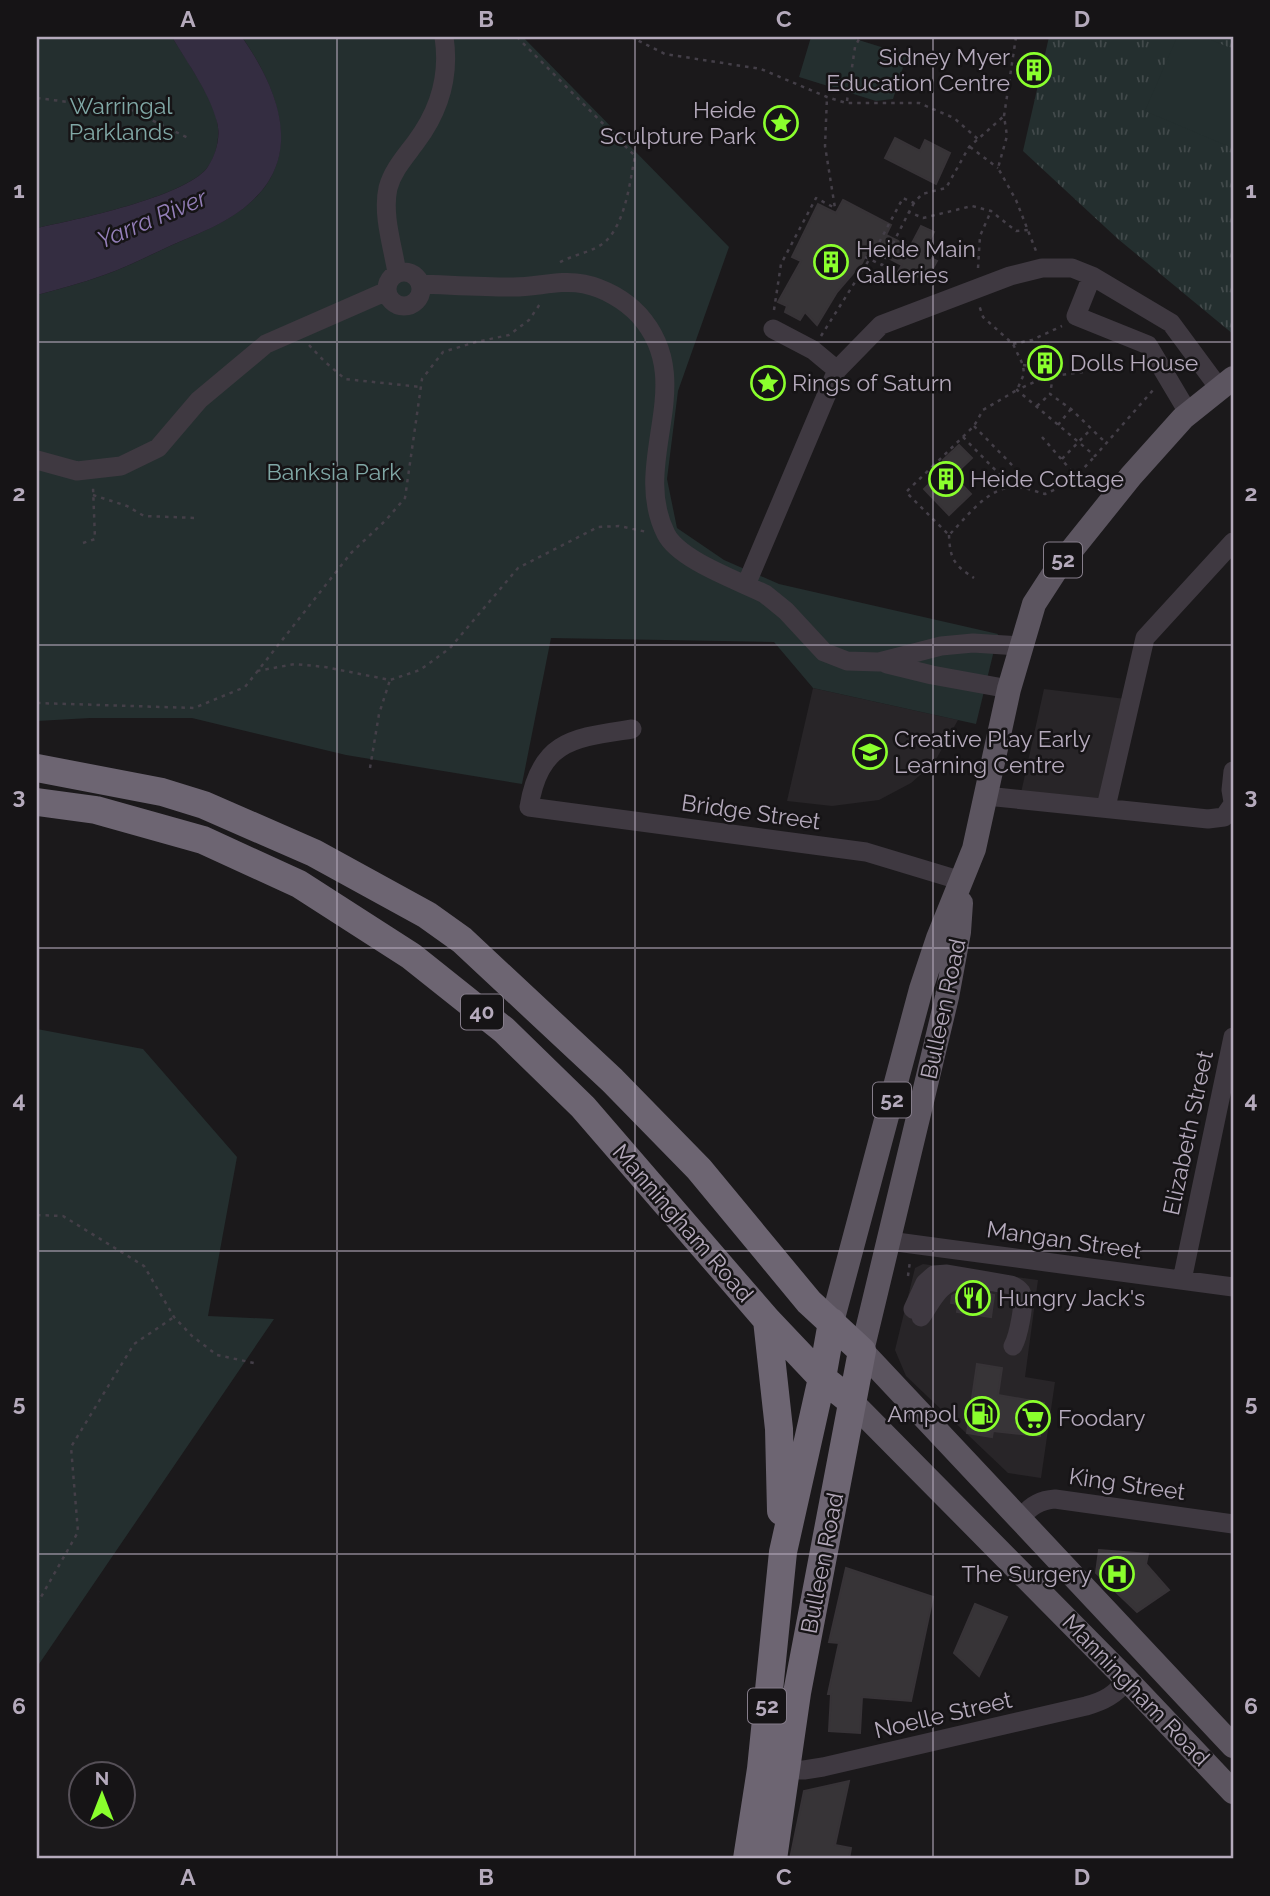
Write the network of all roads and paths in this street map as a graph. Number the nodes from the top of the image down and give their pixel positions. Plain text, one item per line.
1 (444, 37) edge
2 (517, 37) edge
3 (631, 37) edge
4 (860, 37) edge
5 (1016, 37) edge
6 (827, 97) junction
7 (37, 98) edge
8 (846, 103) junction
9 (1004, 116) junction
10 (188, 138) dead end
11 (979, 140) junction
12 (969, 146) junction
13 (998, 168) junction
14 (914, 203) junction
15 (992, 211) junction
16 (909, 212) junction
17 (1029, 230) junction
18 (865, 257) dead end
19 (870, 259) junction
20 (1042, 268) junction
21 (397, 273) junction
22 (1092, 276) junction
23 (420, 284) junction
24 (545, 284) junction
25 (387, 291) junction
26 (974, 291) junction
27 (1076, 316) junction
28 (1171, 323) junction
29 (301, 328) junction
30 (773, 329) joint
31 (1013, 344) junction
32 (1148, 345) junction
33 (813, 350) junction
34 (1023, 365) junction
35 (1041, 368) dead end
36 (836, 370) junction
37 (1083, 372) dead end
38 (1053, 376) junction
39 (1166, 376) junction
40 (1226, 383) edge
41 (421, 387) junction
42 (1017, 390) junction
43 (1050, 394) junction
44 (1036, 407) junction
45 (1071, 409) junction
46 (1189, 414) junction
47 (1058, 425) junction
48 (974, 426) junction
49 (1091, 428) junction
50 (963, 437) junction
51 (1042, 437) dead end
52 (1078, 442) junction
53 (1107, 443) junction
54 (1095, 456) junction
55 (1062, 459) junction
56 (37, 460) edge
57 (933, 465) junction
58 (1014, 467) dead end
59 (93, 469) junction
60 (941, 473) dead end
61 (1076, 475) junction
62 (1012, 488) junction
63 (93, 495) junction
64 (197, 518) dead end
65 (667, 535) junction
66 (949, 535) junction
67 (1233, 542) edge
68 (83, 543) dead end
69 (974, 578) dead end
70 (746, 585) junction
71 (1020, 646) junction
72 (879, 662) junction
73 (257, 671) junction
74 (390, 680) junction
75 (1009, 689) junction
76 (37, 703) edge
77 (632, 729) dead end
78 (37, 768) edge
79 (370, 768) dead end
80 (1233, 771) edge
81 (986, 796) junction
82 (37, 802) edge
83 (1233, 803) edge
84 (1107, 807) junction
85 (962, 881) junction
86 (391, 894) junction
87 (369, 929) junction
88 (1233, 1037) edge
89 (37, 1215) edge
90 (889, 1241) junction
91 (1182, 1280) junction
92 (1233, 1287) edge
93 (916, 1313) dead end
94 (174, 1317) junction
95 (767, 1320) junction
96 (832, 1322) junction
97 (1013, 1346) dead end
98 (862, 1351) junction
99 (254, 1363) dead end
100 (822, 1378) junction
101 (851, 1401) junction
102 (1021, 1519) junction
103 (1233, 1524) edge
104 (783, 1552) junction
105 (37, 1604) edge
106 (1127, 1681) junction
107 (1233, 1746) edge
108 (774, 1770) junction
109 (1233, 1792) edge
110 (747, 1859) edge
111 (773, 1859) edge

1 - 21 street
2 - 24 path
3 - 6 path
4 - 8 path
5 - 9 path
6 - 8 path
6 - 30 path
7 - 10 path
8 - 11 path
9 - 11 path
9 - 13 path
11 - 12 path
12 - 13 path
12 - 14 path
13 - 17 path
14 - 16 path
14 - 19 path
15 - 16 path
15 - 17 path
15 - 26 path
16 - 19 path
17 - 20 path
18 - 19 path
19 - 33 path
20 - 22 street
20 - 26 street
21 - 23 street
21 - 25 street
22 - 27 street
22 - 28 street
23 - 24 street
23 - 25 street
24 - 41 path
24 - 65 street
25 - 29 street
26 - 31 path
26 - 36 street
27 - 31 path
27 - 32 street
28 - 32 street
28 - 40 street
29 - 41 path
29 - 59 street
30 - 33 street
31 - 34 path
32 - 39 street
33 - 36 street
34 - 35 path
34 - 42 path
36 - 70 street
37 - 38 path
38 - 42 path
38 - 43 path
39 - 46 street
39 - 53 path
40 - 46 main road, 52
41 - 73 path
42 - 44 path
42 - 48 path
43 - 44 path
43 - 45 path
44 - 47 path
45 - 47 path
45 - 49 path
46 - 71 main road, 52
47 - 52 path
48 - 50 path
48 - 58 path
49 - 52 path
49 - 53 path
50 - 57 path
50 - 62 path
51 - 55 path
52 - 54 path
52 - 55 path
53 - 54 path
54 - 61 path
55 - 61 path
56 - 59 street
57 - 60 path
57 - 66 path
59 - 63 path
61 - 62 path
62 - 66 path
63 - 64 path
63 - 68 path
65 - 70 street
65 - 74 path
66 - 69 path
67 - 84 street
70 - 72 street
71 - 72 street
71 - 75 main road, 52
72 - 75 street
73 - 74 path
73 - 76 path
74 - 79 path
75 - 81 main road, 52
77 - 85 street, Bridge Street
78 - 86 highway, Manningham Road / 40
80 - 83 street
81 - 84 street
81 - 85 main road, 52
82 - 87 highway, Manningham Road / 40
83 - 84 street
85 - 90 main road, Bulleen Road / 52
85 - 96 main road, Bulleen Road / 52
86 - 87 highway
86 - 96 highway, Manningham Road / 40
87 - 95 highway, Manningham Road / 40
88 - 91 street, Elizabeth Street
89 - 94 path
90 - 91 street, Mangan Street
90 - 98 main road, Bulleen Road / 52
91 - 92 street, Mangan Street
93 - 97 street
94 - 99 path
94 - 105 path
95 - 100 highway, Manningham Road / 40
95 - 104 highway, Bulleen Road / 52
96 - 98 highway, Manningham Road / 40
96 - 100 highway, Bulleen Road / 52
98 - 101 highway, Bulleen Road / 52
98 - 102 main road, Manningham Road / 40
100 - 101 highway, Manningham Road / 40
100 - 104 highway, Bulleen Road / 52
101 - 106 main road, Manningham Road / 40
101 - 108 highway, Bulleen Road / 52
102 - 103 street, King Street
102 - 107 main road, Manningham Road / 40
104 - 108 highway, Bulleen Road / 52
106 - 108 street, Noelle Street
106 - 109 main road, Manningham Road / 40
108 - 110 highway, Bulleen Road / 52
108 - 111 highway, Bulleen Road / 52

